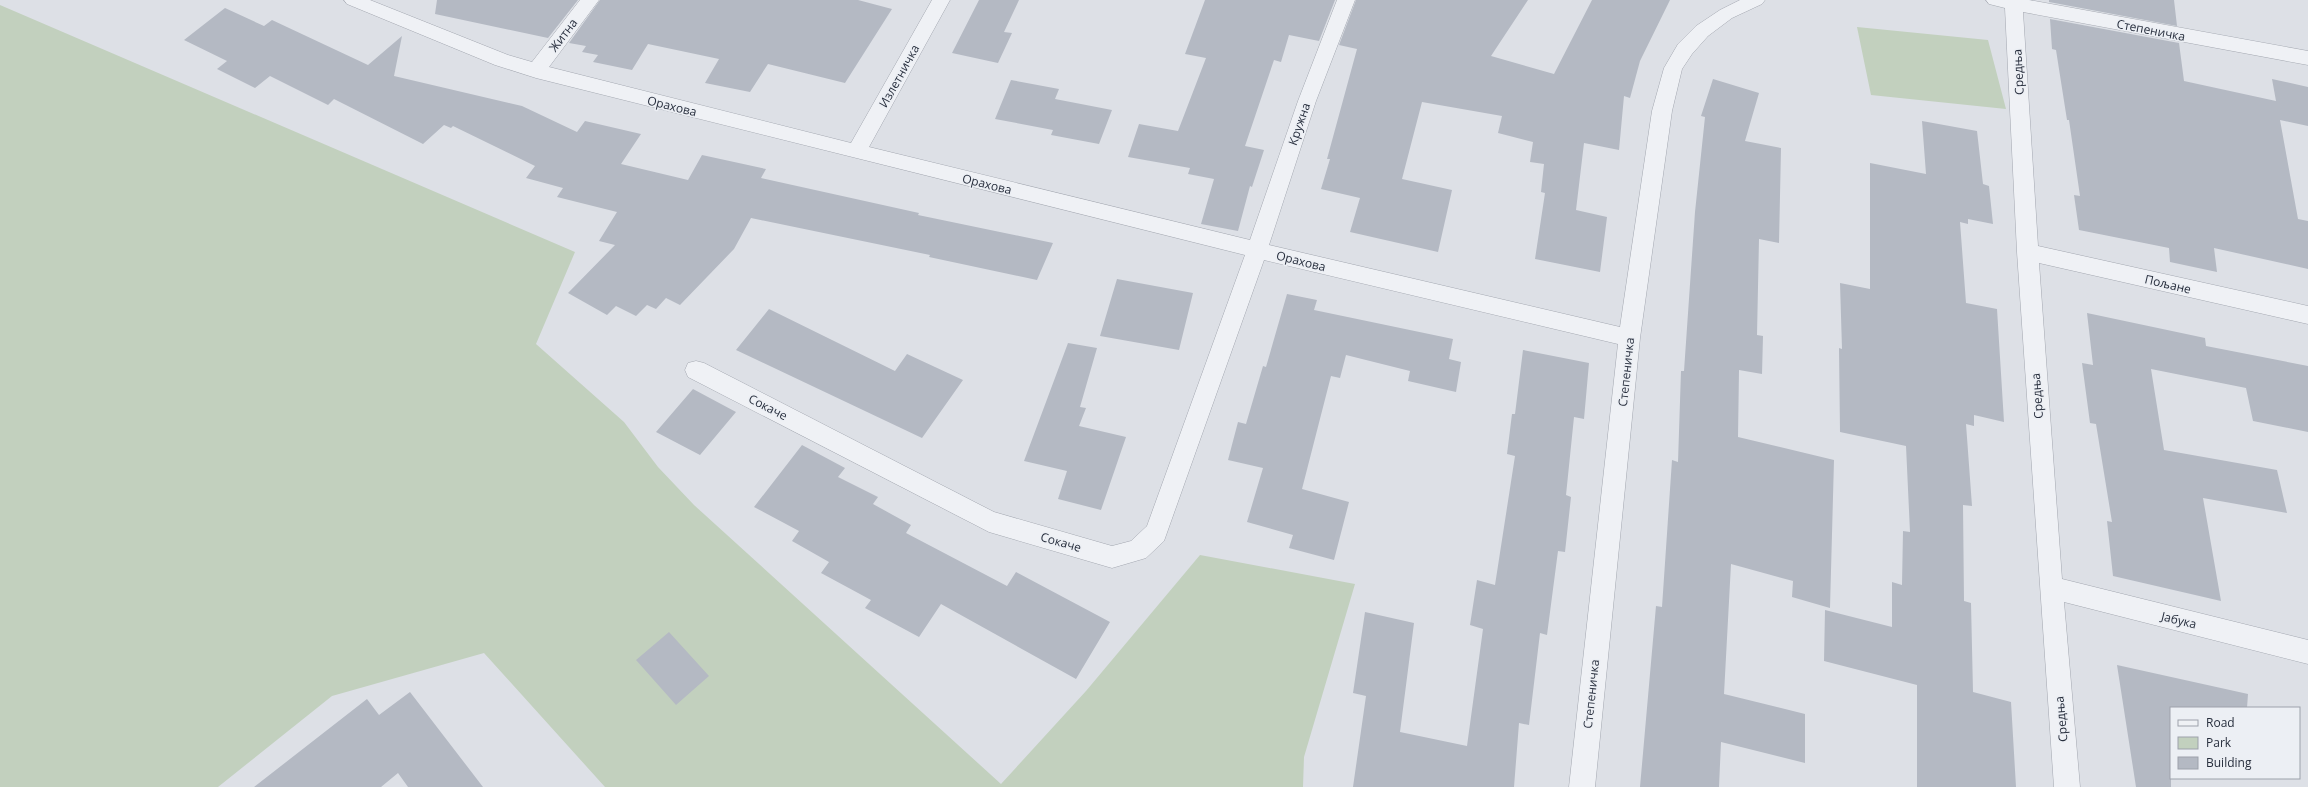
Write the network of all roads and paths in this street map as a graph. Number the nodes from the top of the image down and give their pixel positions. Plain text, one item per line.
1 (353, 0) edge
2 (590, 0) edge
3 (941, 0) edge
4 (1346, 0) edge
5 (1756, 0) edge
6 (2004, 2) edge
7 (2308, 58) edge
8 (536, 71) junction
9 (856, 152) junction
10 (1257, 250) junction
11 (2027, 252) junction
12 (2308, 315) edge
13 (1629, 338) junction
14 (696, 370) dead end
15 (2051, 587) junction
16 (2308, 652) edge
17 (1582, 787) edge
18 (2067, 787) edge

1 - 8 street, Орахова
2 - 8 street, Житна
3 - 9 street, Излетничка
4 - 10 street, Кружна
5 - 13 street, Степеничка
6 - 7 street, Степеничка
6 - 11 street, Средња
8 - 9 street, Орахова
9 - 10 street, Орахова
10 - 13 street, Орахова
10 - 14 street, Сокаче
11 - 12 street, Пољане
11 - 15 street, Средња
13 - 17 street, Степеничка
15 - 16 street, Јабука
15 - 18 street, Средња

